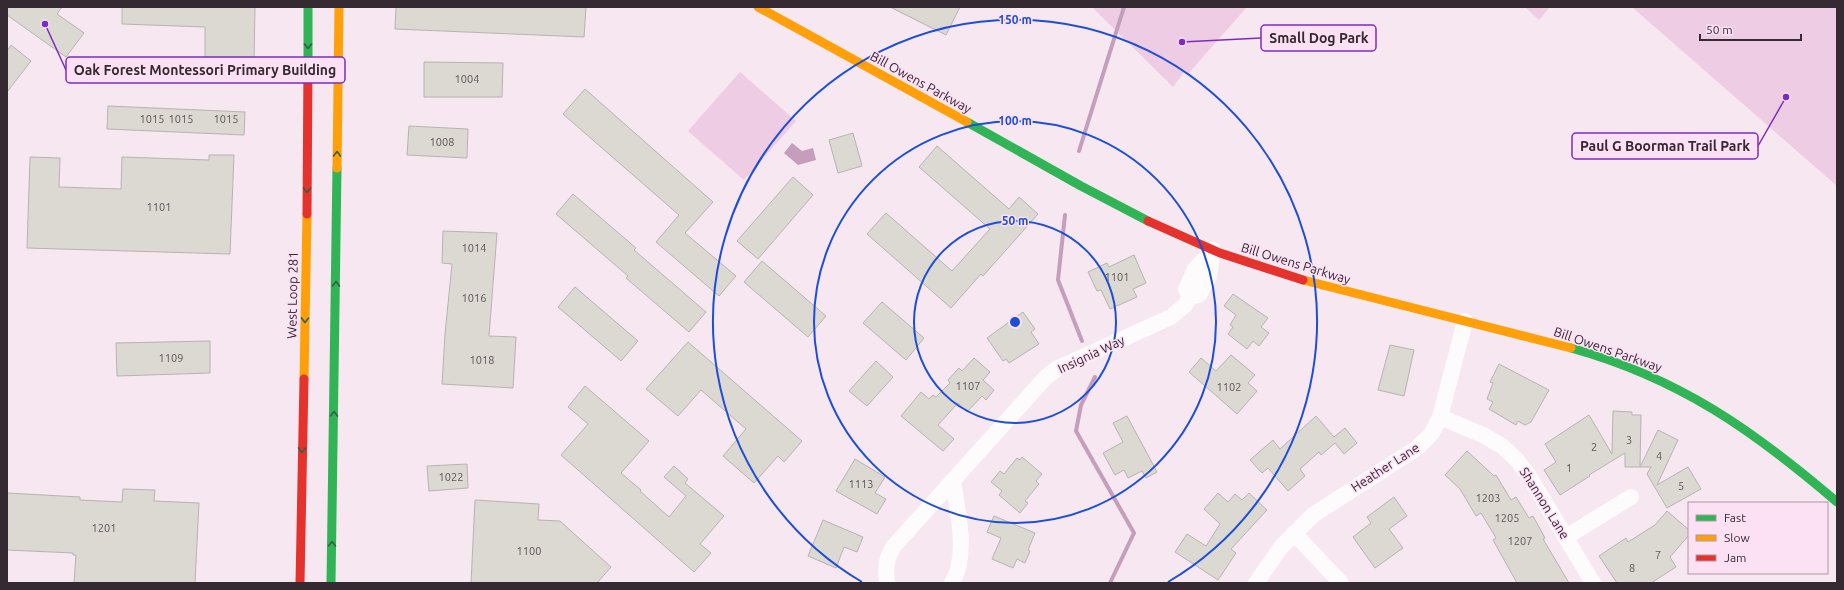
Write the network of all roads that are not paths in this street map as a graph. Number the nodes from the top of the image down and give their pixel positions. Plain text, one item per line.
1 (308, 7) edge
2 (339, 7) edge
3 (758, 7) edge
4 (1214, 250) junction
5 (1465, 321) junction
6 (1440, 417) junction
7 (954, 480) junction
8 (1631, 497) dead end
9 (1837, 502) edge
10 (1294, 533) junction
11 (1566, 537) junction
12 (300, 583) edge
13 (331, 583) edge
14 (887, 583) edge
15 (952, 583) edge
16 (1256, 583) edge
17 (1341, 583) edge
18 (1593, 583) edge

1 -> 12 main road, West Loop 281
13 -> 2 main road
3 - 4 main road, Bill Owens Parkway
4 - 5 main road, Bill Owens Parkway
4 - 7 street, Insignia Way
5 - 6 street, Heather Lane
5 - 9 main road, Bill Owens Parkway
6 - 10 street, Heather Lane
6 - 11 street, Shannon Lane
7 - 14 street, Insignia Way
7 - 15 street
8 - 11 street
10 - 16 street, Heather Lane
10 - 17 street
11 - 18 street, Shannon Lane

